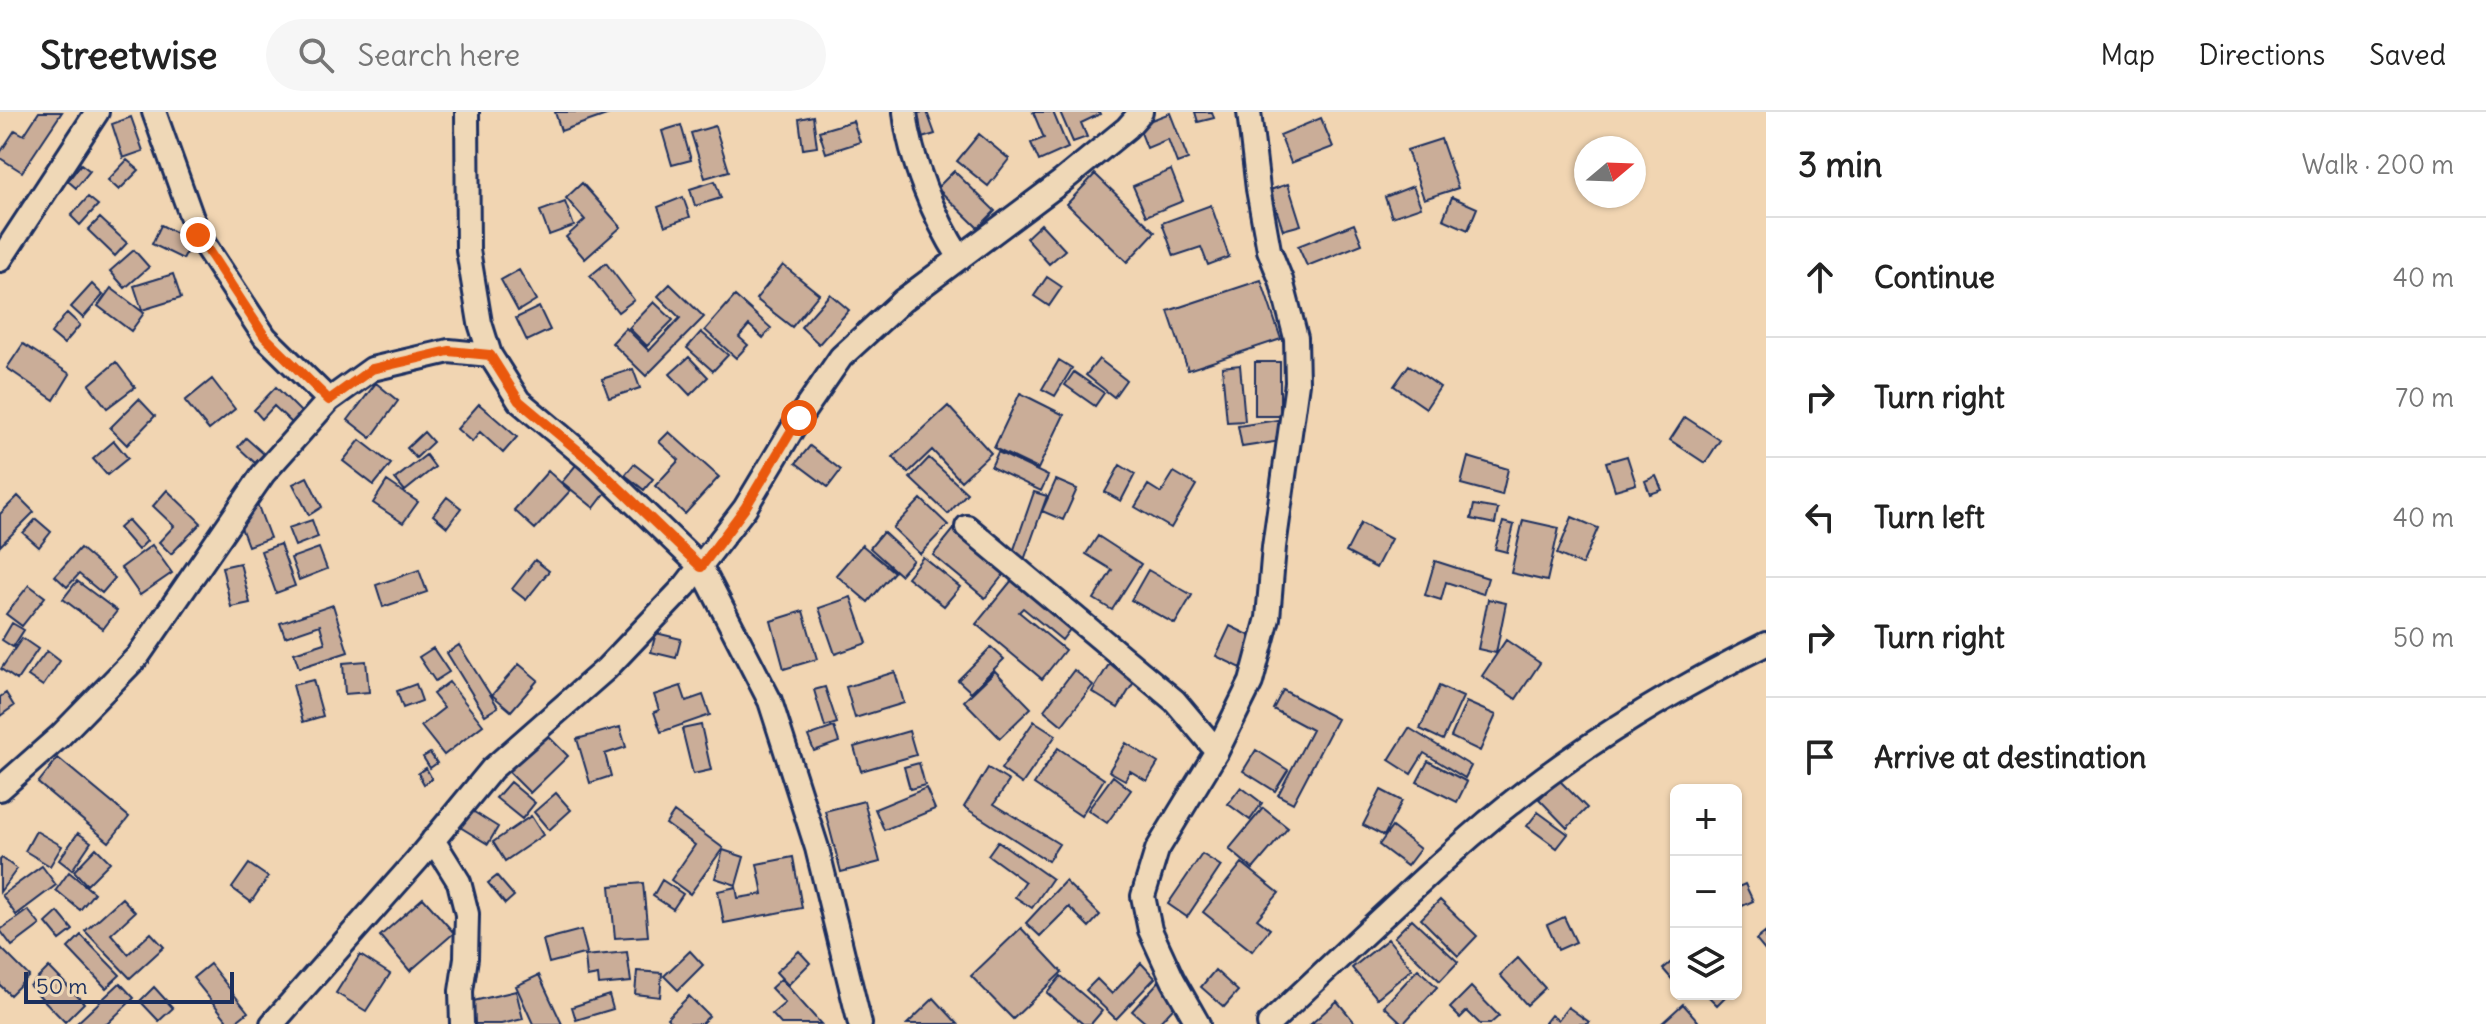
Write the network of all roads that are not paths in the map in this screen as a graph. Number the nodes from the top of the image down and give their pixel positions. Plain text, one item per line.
1 (97, 112) edge
2 (154, 112) edge
3 (467, 112) edge
4 (905, 112) edge
5 (1141, 112) edge
6 (1249, 112) edge
7 (960, 258) junction
8 (0, 260) edge
9 (490, 355) junction
10 (329, 400) junction
11 (967, 527) dead end
12 (701, 567) junction
13 (1766, 644) edge
14 (1217, 751) junction
15 (0, 789) edge
16 (433, 840) junction
17 (272, 1024) edge
18 (462, 1024) edge
19 (860, 1024) edge
20 (1198, 1024) edge
21 (1269, 1024) edge

1 - 8 street
2 - 10 street
3 - 9 street
4 - 7 street
5 - 7 street
6 - 14 street
7 - 12 street
9 - 10 street
9 - 12 street
10 - 15 street
11 - 14 street
12 - 16 street
12 - 19 street
13 - 21 street
14 - 20 street
16 - 17 street
16 - 18 street

